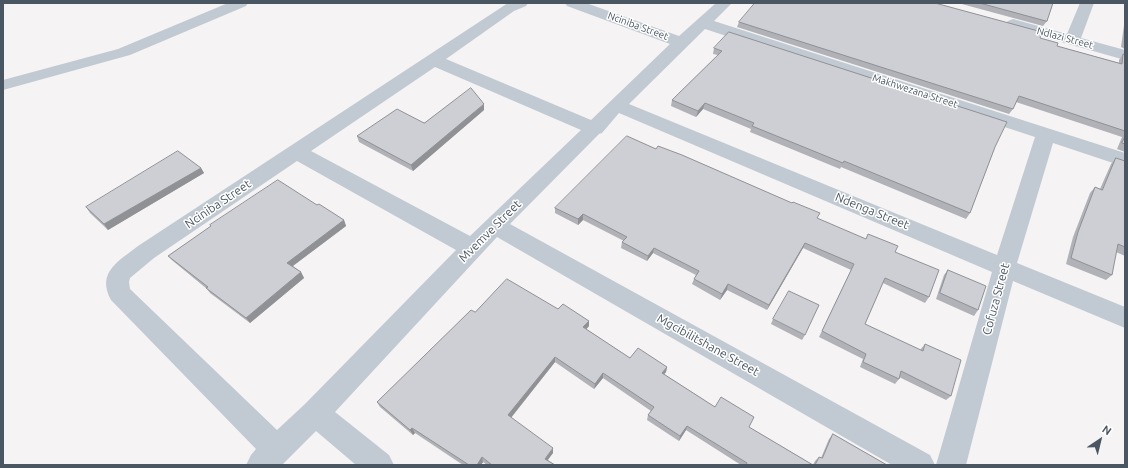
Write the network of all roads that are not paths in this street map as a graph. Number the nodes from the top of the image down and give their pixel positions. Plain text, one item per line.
1 (241, 3) edge
2 (521, 3) edge
3 (572, 3) edge
4 (725, 3) edge
5 (1087, 3) edge
6 (996, 20) edge
7 (704, 23) junction
8 (1072, 41) junction
9 (681, 42) junction
10 (1125, 55) edge
11 (434, 60) junction
12 (3, 85) edge
13 (618, 106) junction
14 (595, 129) junction
15 (1046, 134) junction
16 (295, 152) junction
17 (1125, 160) edge
18 (496, 226) junction
19 (472, 248) junction
20 (1005, 266) junction
21 (1125, 318) edge
22 (315, 413) junction
23 (277, 450) junction
24 (261, 465) edge
25 (379, 465) edge
26 (920, 465) edge
27 (951, 465) edge

1 - 12 street
2 - 11 street, Nciniba Street
3 - 9 street, Nciniba Street
4 - 7 street, Mvemve Street
5 - 8 street
6 - 8 street, Ndlazi Street
7 - 9 street, Mvemve Street
7 - 15 street, Makhwezana Street
8 - 10 street, Ndlazi Street
9 - 13 street, Mvemve Street
11 - 14 street
11 - 16 street, Nciniba Street
13 - 14 street, Mvemve Street
13 - 20 street, Ndenga Street
14 - 18 street, Mvemve Street
15 - 17 street, Makhwezana Street
15 - 20 street, Cofuza Street
16 - 19 street
16 - 23 street, Nciniba Street
18 - 19 street, Mvemve Street
18 - 26 street, Mgcibilitshane Street
19 - 22 street, Mvemve Street
20 - 21 street, Ndenga Street
20 - 27 street, Cofuza Street
22 - 23 street, Mvemve Street
22 - 25 street
23 - 24 street, Mvemve Street

